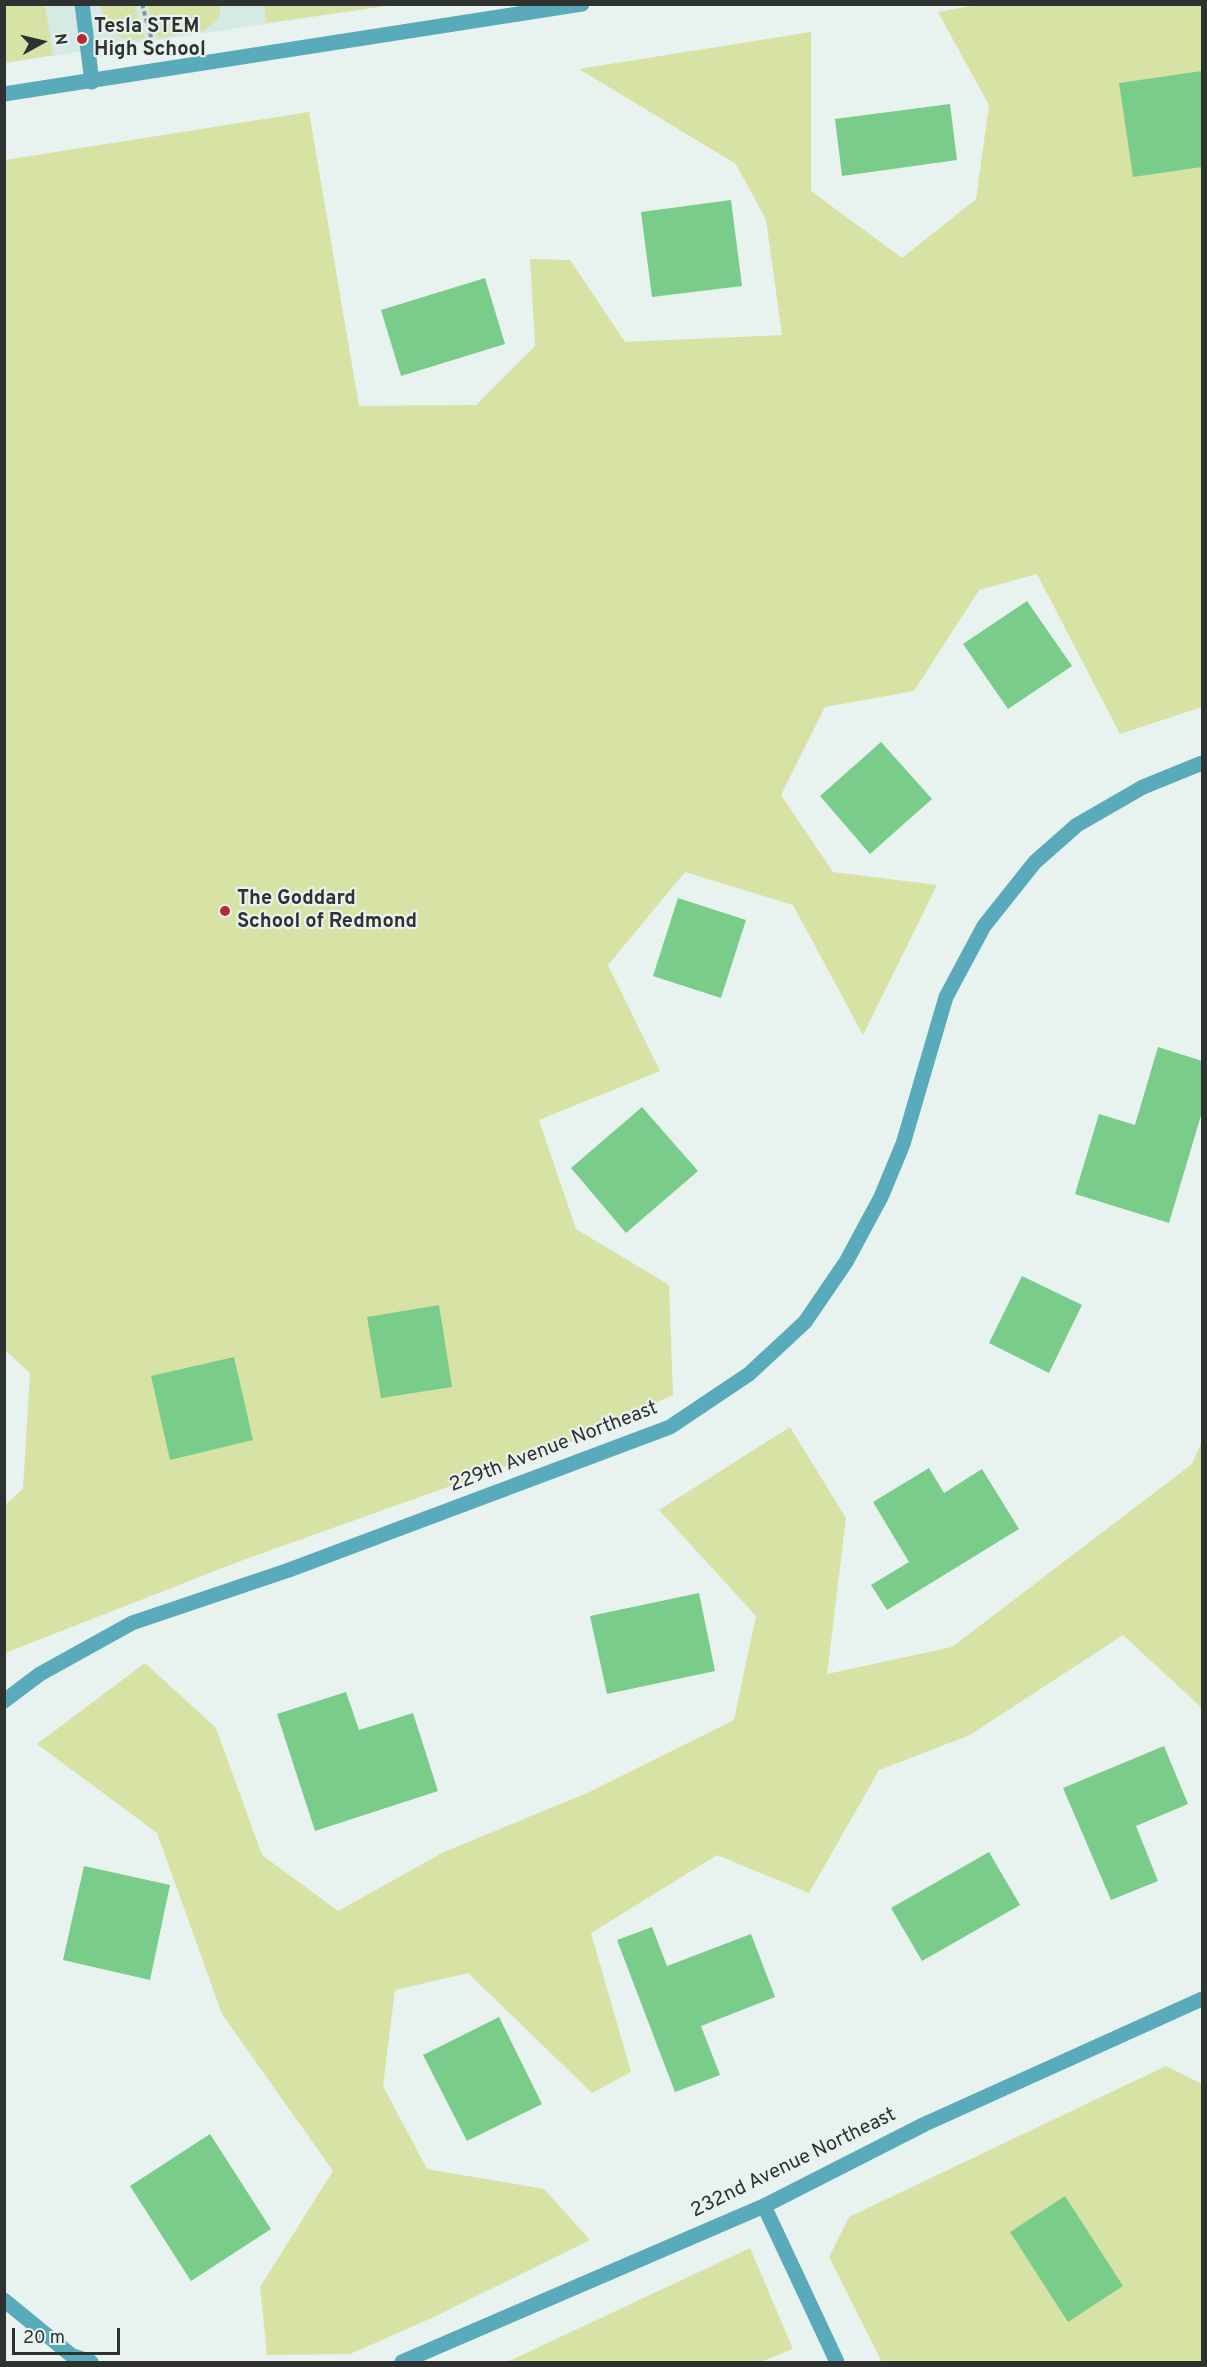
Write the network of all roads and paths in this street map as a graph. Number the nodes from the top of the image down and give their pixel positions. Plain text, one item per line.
1 (81, 4) edge
2 (142, 4) edge
3 (582, 4) edge
4 (154, 47) dead end
5 (92, 82) junction
6 (4, 94) edge
7 (1203, 764) edge
8 (4, 1701) edge
9 (1203, 1999) edge
10 (764, 2206) junction
11 (4, 2300) edge
12 (91, 2362) edge
13 (402, 2362) edge
14 (837, 2362) edge

1 - 5 street
2 - 4 path
3 - 5 street
5 - 6 street
7 - 8 street, 229th Avenue Northeast
9 - 10 street, 232nd Avenue Northeast
10 - 13 street, 232nd Avenue Northeast
10 - 14 street
11 - 12 street

